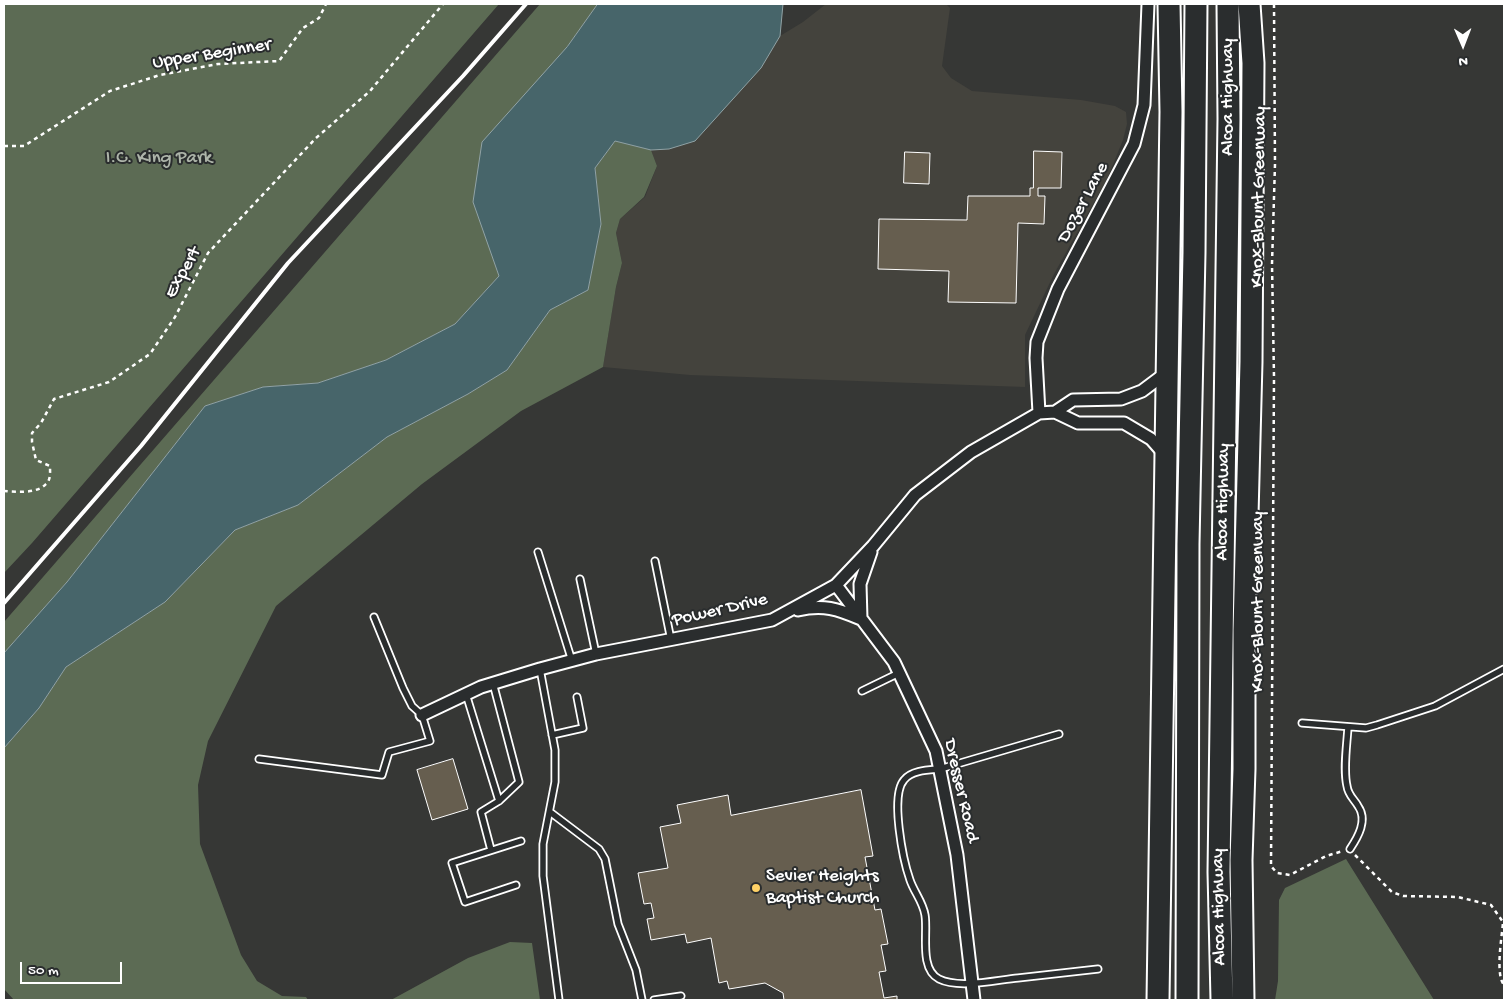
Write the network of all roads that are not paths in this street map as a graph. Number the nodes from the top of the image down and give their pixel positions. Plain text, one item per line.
1 (1148, 4) edge
2 (1169, 4) edge
3 (1196, 4) edge
4 (1228, 4) edge
5 (1249, 4) edge
6 (1166, 373) junction
7 (1055, 412) junction
8 (1039, 413) junction
9 (1166, 456) junction
10 (873, 546) junction
11 (538, 552) dead end
12 (655, 561) dead end
13 (580, 579) dead end
14 (836, 585) junction
15 (784, 614) junction
16 (374, 618) dead end
17 (861, 619) junction
18 (671, 640) junction
19 (596, 654) junction
20 (572, 661) junction
21 (540, 669) junction
22 (1504, 669) edge
23 (899, 674) junction
24 (493, 683) junction
25 (862, 691) dead end
26 (466, 694) junction
27 (577, 698) dead end
28 (422, 715) junction
29 (1302, 723) dead end
30 (1348, 727) junction
31 (1059, 734) dead end
32 (552, 735) junction
33 (259, 759) dead end
34 (940, 769) junction
35 (499, 801) junction
36 (550, 812) junction
37 (521, 841) dead end
38 (1350, 849) road end
39 (491, 850) junction
40 (516, 885) dead end
41 (1098, 969) dead end
42 (972, 983) junction
43 (681, 996) dead end
44 (559, 1000) edge
45 (642, 1000) edge
46 (654, 1000) edge
47 (974, 1000) edge
48 (1158, 1000) edge
49 (1187, 1000) edge
50 (1222, 1000) edge
51 (1243, 1000) edge

1 - 8 street, Dozer Lane
2 - 6 highway
3 - 49 highway, Alcoa Highway
4 - 50 highway, Alcoa Highway
5 - 51 highway
6 - 7 street, Power Drive
6 - 9 highway
7 - 8 street, Power Drive
7 - 9 street, Power Drive
8 - 10 street, Power Drive
9 - 48 highway
10 - 14 street, Power Drive
10 - 17 street
11 - 20 lane
12 - 18 lane
13 - 19 lane
14 - 15 street, Power Drive
14 - 17 street, Dresser Road
15 - 17 street
15 - 18 street, Power Drive
16 - 28 lane
17 - 23 street, Dresser Road
18 - 19 street, Power Drive
19 - 20 street, Power Drive
20 - 21 street, Power Drive
21 - 24 street, Power Drive
21 - 32 lane
22 - 30 lane
23 - 25 lane
23 - 34 street, Dresser Road
24 - 26 street, Power Drive
24 - 35 lane
26 - 28 street, Power Drive
26 - 35 lane
27 - 32 lane
28 - 33 lane
29 - 30 lane
30 - 38 lane
31 - 34 lane
32 - 36 lane
34 - 42 street, Dresser Road
34 - 42 lane
35 - 39 lane
36 - 44 lane
36 - 45 lane
37 - 39 lane
39 - 40 lane
41 - 42 lane
42 - 47 street, Dresser Road
43 - 46 lane

